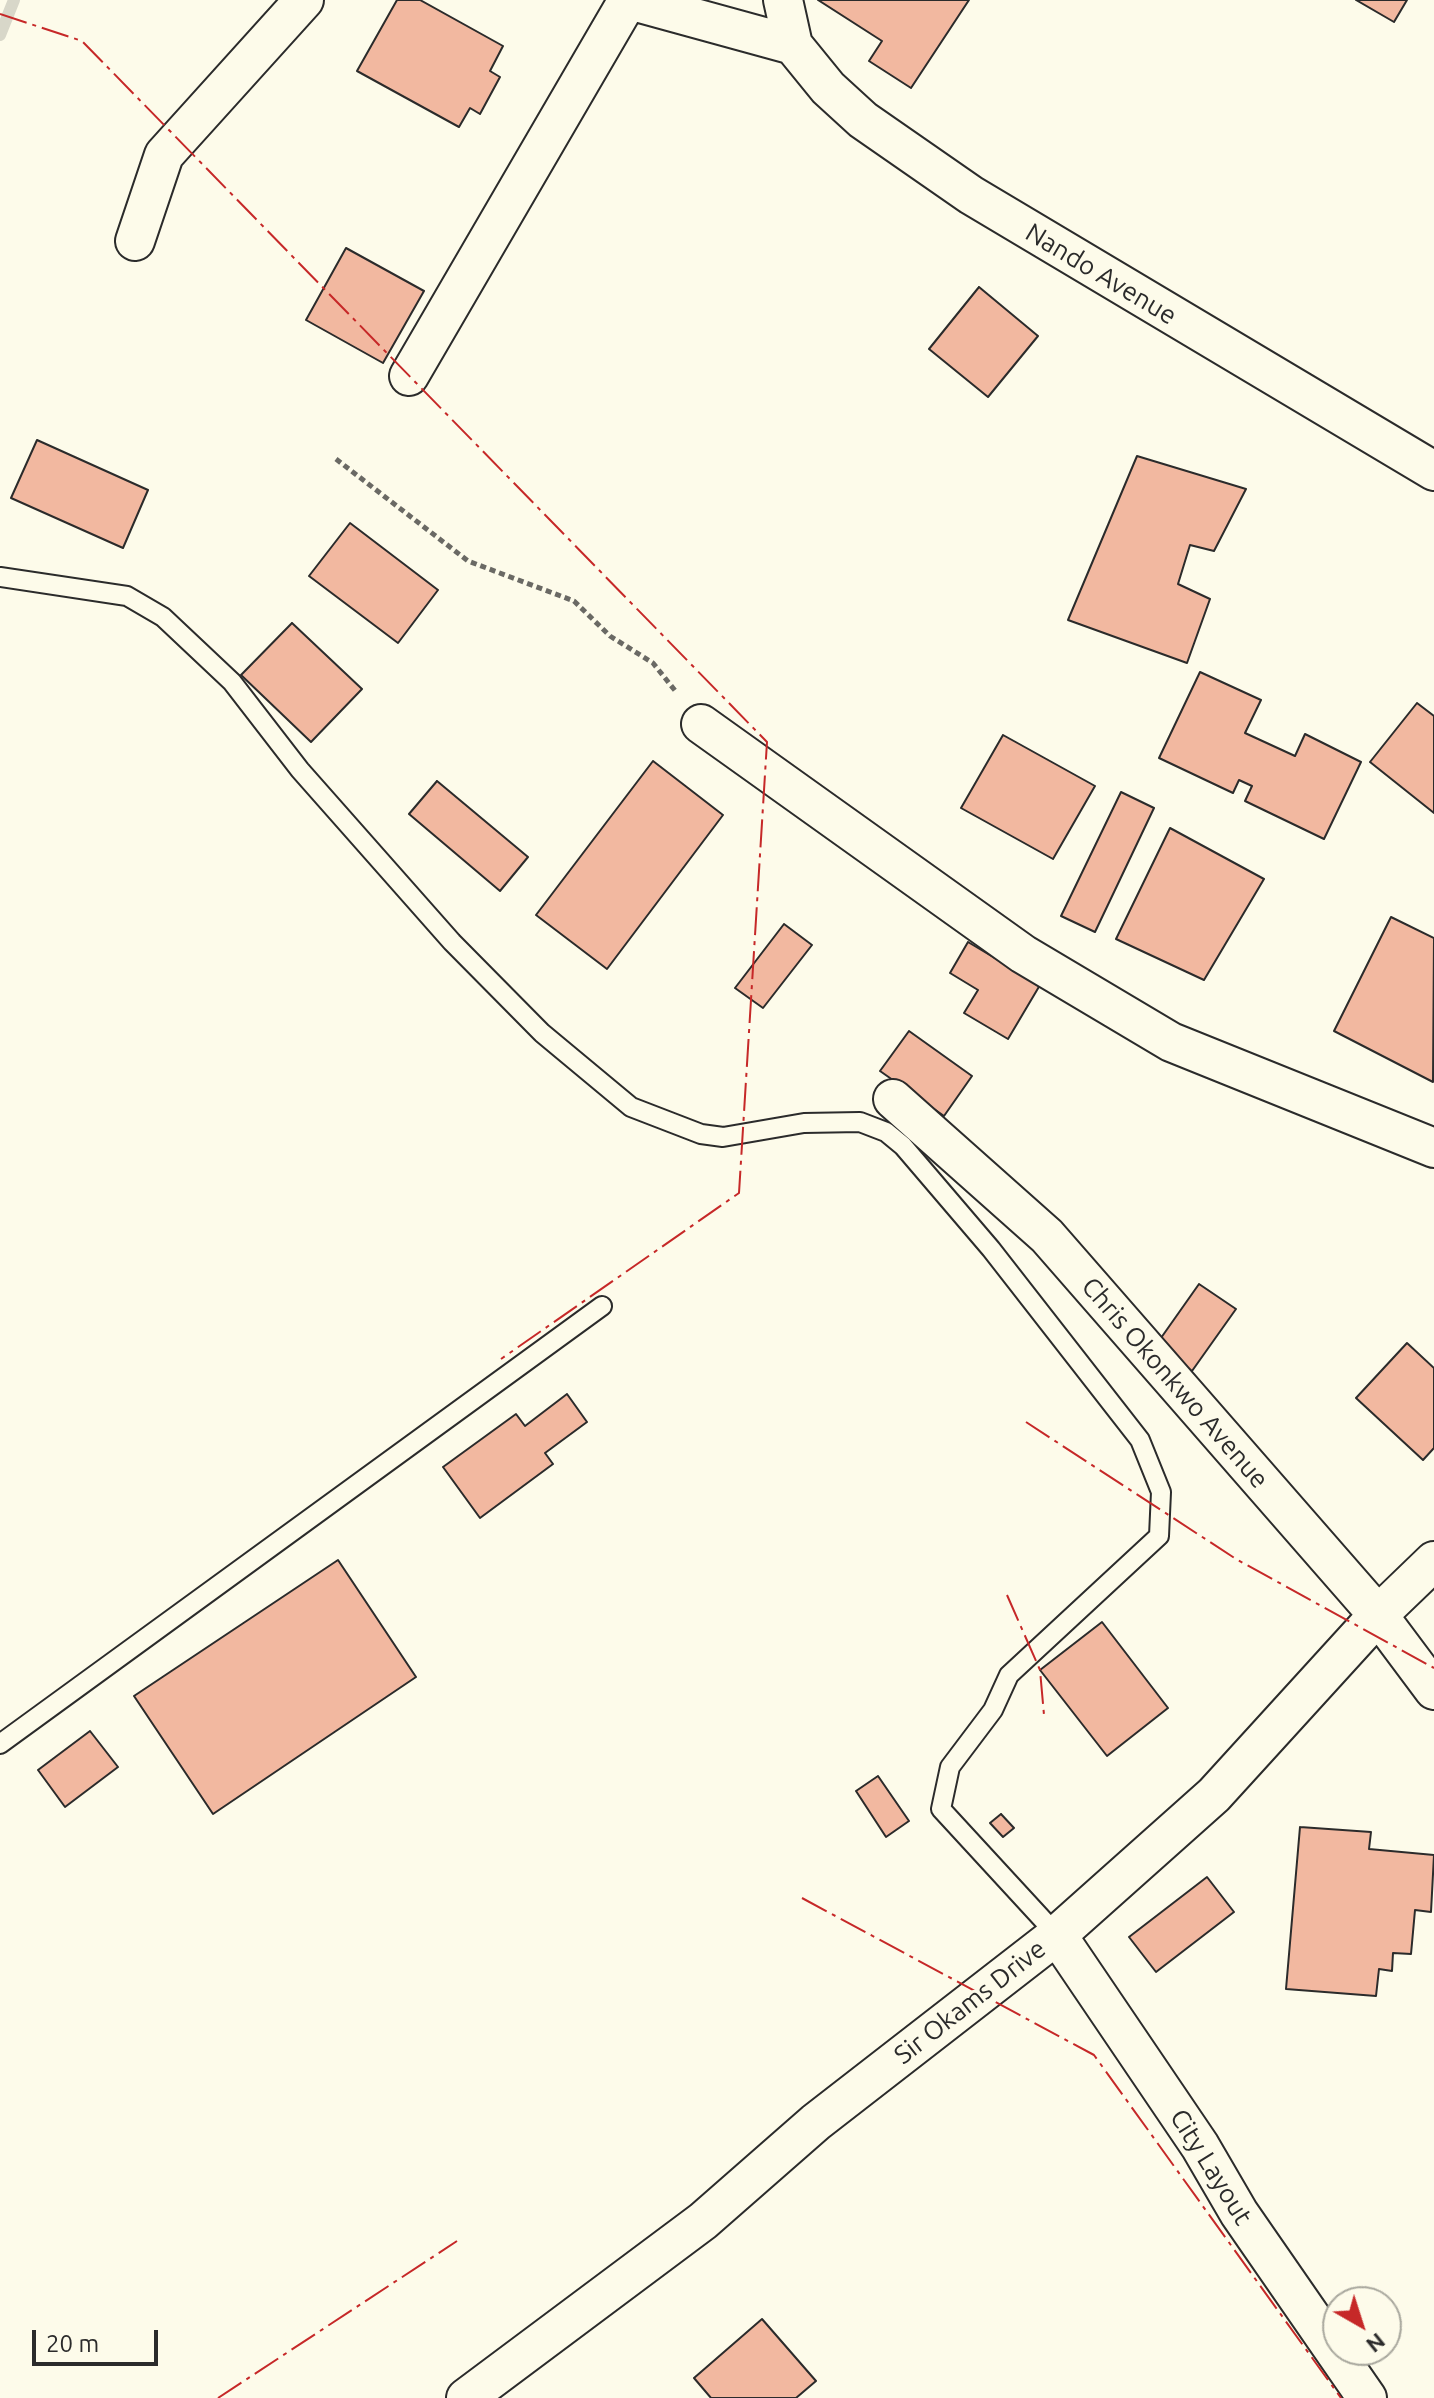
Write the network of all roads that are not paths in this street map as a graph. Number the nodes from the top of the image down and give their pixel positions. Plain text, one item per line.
1 (304, 0) edge
2 (628, 0) edge
3 (783, 0) edge
4 (793, 45) junction
5 (135, 241) dead end
6 (409, 376) dead end
7 (1434, 471) edge
8 (0, 577) edge
9 (701, 724) road end
10 (893, 1099) dead end
11 (1434, 1148) edge
12 (602, 1306) dead end
13 (1434, 1561) edge
14 (1378, 1615) junction
15 (1434, 1690) edge
16 (0, 1744) edge
17 (1057, 1935) junction
18 (466, 2398) edge
19 (1367, 2398) edge

1 - 5 street
2 - 4 street
2 - 6 street
3 - 4 street
4 - 7 street, Nando Avenue
8 - 17 lane
9 - 11 street
10 - 14 street, Chris Okonkwo Avenue
12 - 16 lane
13 - 14 street, Sir Okams Drive
14 - 15 street, Chris Okonkwo Avenue
14 - 17 street, Sir Okams Drive
17 - 18 street, Sir Okams Drive
17 - 19 street, City Layout

